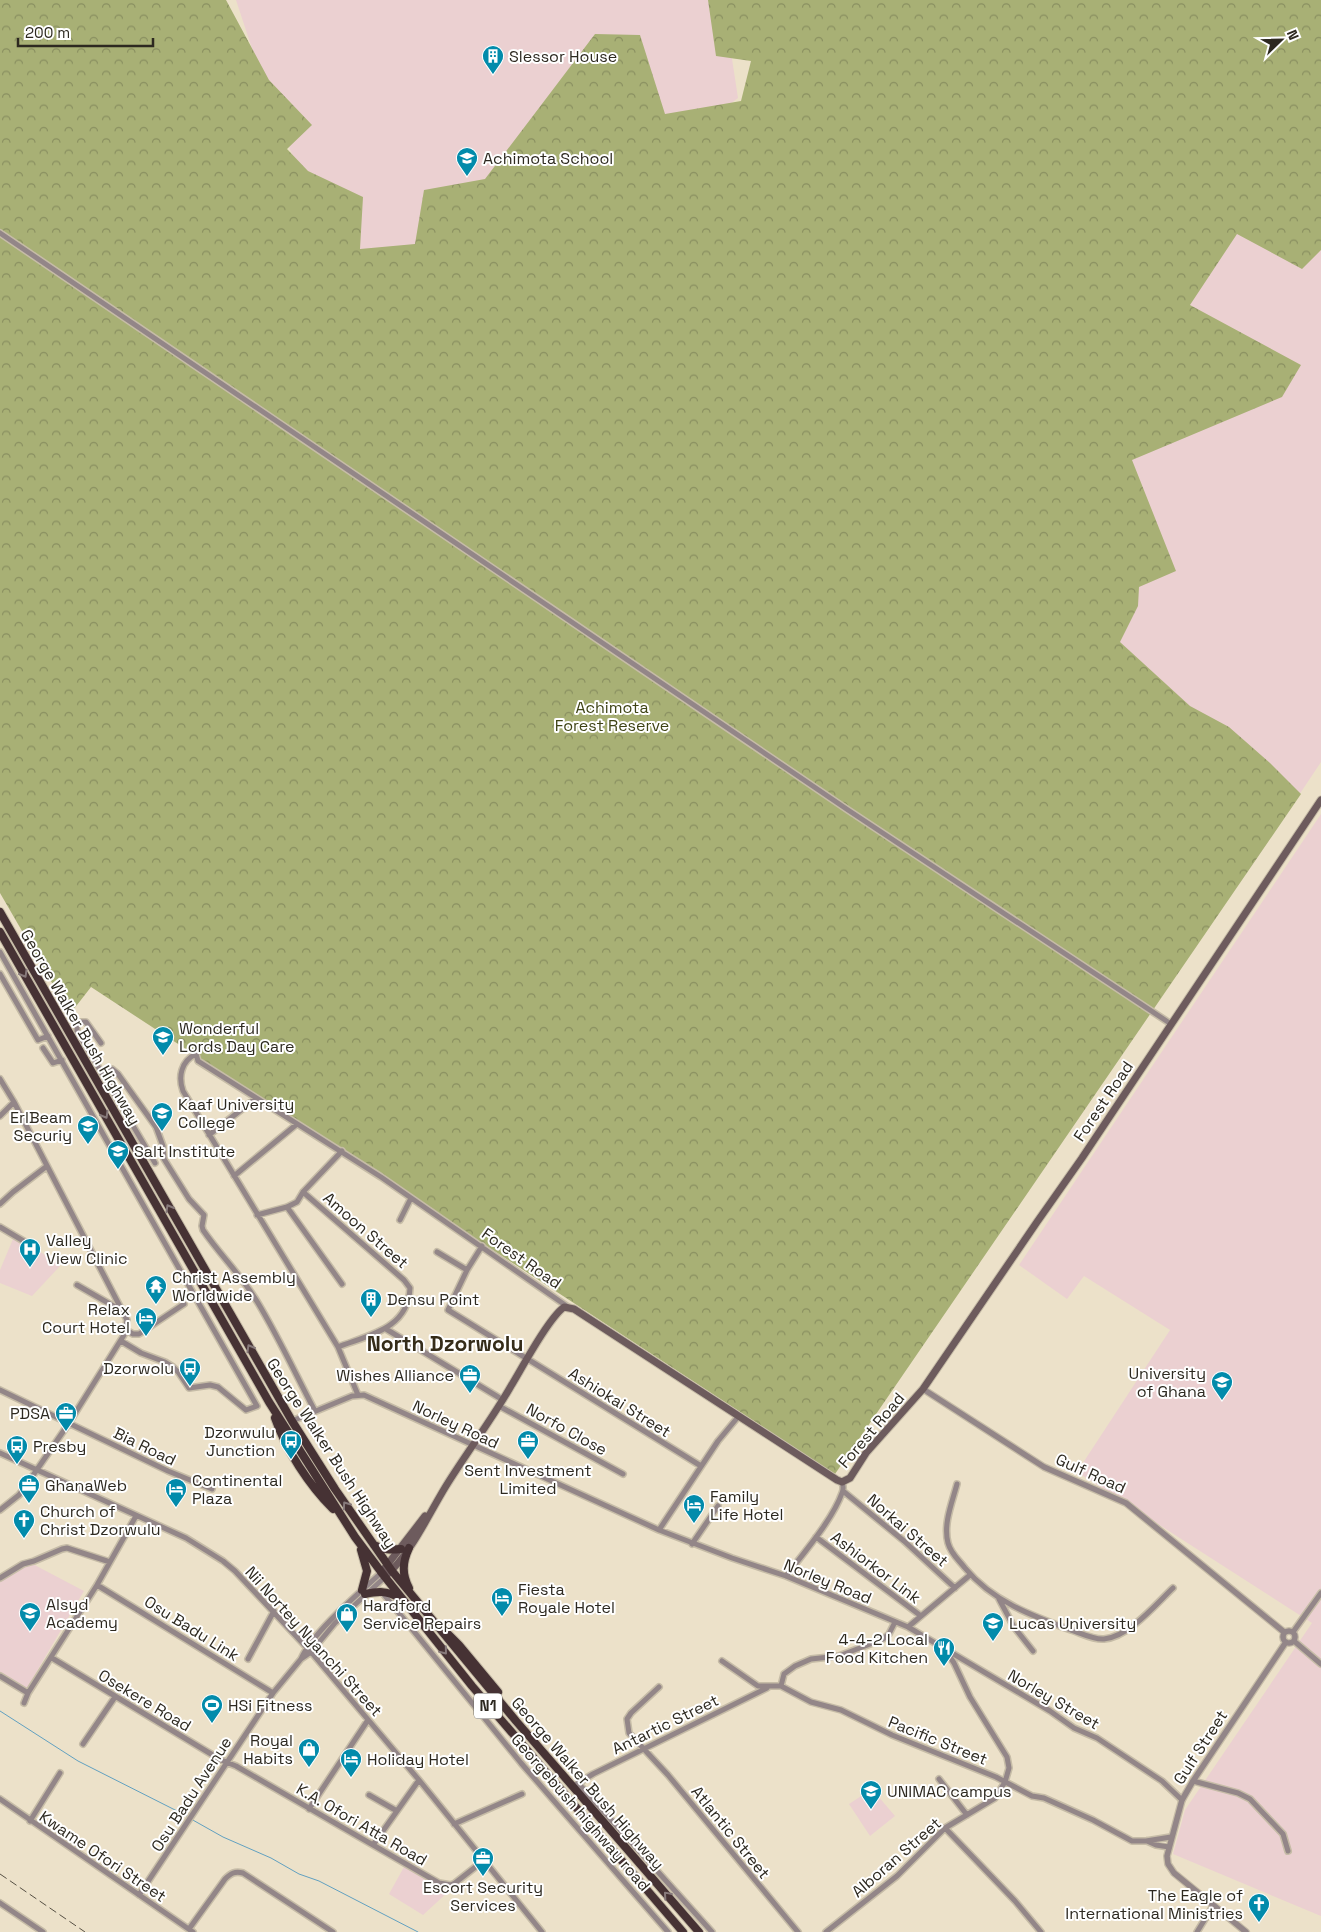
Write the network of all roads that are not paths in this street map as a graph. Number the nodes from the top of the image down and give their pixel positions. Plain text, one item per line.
1 (0, 233) edge
2 (1321, 800) edge
3 (0, 912) edge
4 (0, 932) edge
5 (0, 952) edge
6 (0, 974) edge
7 (26, 998) junction
8 (16, 1004) junction
9 (1171, 1024) junction
10 (48, 1036) junction
11 (101, 1043) dead end
12 (43, 1048) dead end
13 (62, 1060) junction
14 (102, 1072) junction
15 (0, 1079) edge
16 (255, 1099) junction
17 (14, 1102) junction
18 (0, 1116) edge
19 (297, 1124) junction
20 (209, 1135) junction
21 (342, 1152) junction
22 (164, 1159) junction
23 (156, 1163) junction
24 (47, 1166) junction
25 (146, 1169) junction
26 (234, 1176) junction
27 (303, 1192) junction
28 (411, 1198) junction
29 (0, 1204) edge
30 (287, 1207) junction
31 (258, 1215) junction
32 (400, 1220) dead end
33 (0, 1228) edge
34 (482, 1246) junction
35 (37, 1249) dead end
36 (437, 1252) dead end
37 (467, 1270) junction
38 (342, 1284) dead end
39 (77, 1285) dead end
40 (184, 1304) dead end
41 (568, 1307) junction
42 (124, 1312) junction
43 (386, 1328) junction
44 (126, 1330) junction
45 (121, 1341) junction
46 (338, 1347) junction
47 (527, 1359) junction
48 (923, 1389) junction
49 (0, 1390) edge
50 (358, 1394) junction
51 (501, 1403) junction
52 (315, 1411) junction
53 (738, 1417) junction
54 (292, 1421) junction
55 (69, 1423) junction
56 (473, 1446) junction
57 (0, 1453) edge
58 (701, 1466) junction
59 (36, 1471) junction
60 (623, 1474) dead end
61 (842, 1482) junction
62 (957, 1484) dead end
63 (212, 1489) dead end
64 (843, 1491) junction
65 (718, 1506) dead end
66 (1, 1507) edge
67 (136, 1516) junction
68 (659, 1530) junction
69 (356, 1537) junction
70 (816, 1537) junction
71 (692, 1544) junction
72 (374, 1545) junction
73 (405, 1549) junction
74 (110, 1562) junction
75 (390, 1568) junction
76 (383, 1575) junction
77 (970, 1575) junction
78 (786, 1576) junction
79 (0, 1578) edge
80 (97, 1585) junction
81 (955, 1588) junction
82 (1172, 1588) dead end
83 (380, 1591) junction
84 (364, 1592) junction
85 (1321, 1593) edge
86 (402, 1599) junction
87 (414, 1599) junction
88 (999, 1599) junction
89 (274, 1610) junction
90 (921, 1616) junction
91 (895, 1622) junction
92 (908, 1627) junction
93 (1284, 1632) junction
94 (1294, 1632) junction
95 (1294, 1641) junction
96 (1286, 1642) junction
97 (306, 1647) junction
98 (944, 1649) junction
99 (1033, 1651) dead end
100 (310, 1652) junction
101 (52, 1658) junction
102 (248, 1659) dead end
103 (301, 1659) junction
104 (722, 1661) dead end
105 (1321, 1664) edge
106 (0, 1676) edge
107 (770, 1686) junction
108 (781, 1686) junction
109 (659, 1687) dead end
110 (28, 1693) junction
111 (273, 1693) junction
112 (114, 1697) junction
113 (24, 1703) dead end
114 (368, 1720) junction
115 (83, 1744) dead end
116 (644, 1748) junction
117 (226, 1762) junction
118 (60, 1773) dead end
119 (939, 1779) dead end
120 (419, 1780) junction
121 (1193, 1781) junction
122 (1005, 1782) junction
123 (575, 1785) junction
124 (522, 1794) dead end
125 (369, 1795) dead end
126 (0, 1799) edge
127 (1182, 1800) junction
128 (309, 1809) junction
129 (397, 1811) junction
130 (967, 1815) junction
131 (30, 1821) junction
132 (454, 1824) junction
133 (945, 1828) junction
134 (1171, 1837) junction
135 (1146, 1841) junction
136 (373, 1845) junction
137 (1169, 1847) junction
138 (1288, 1851) dead end
139 (484, 1861) junction
140 (139, 1895) junction
141 (0, 1903) edge
142 (1213, 1906) junction
143 (191, 1930) edge
144 (43, 1932) edge
145 (333, 1932) edge
146 (542, 1932) edge
147 (668, 1932) edge
148 (683, 1932) edge
149 (699, 1932) edge
150 (712, 1932) edge
151 (798, 1932) edge
152 (826, 1932) edge
153 (1041, 1932) edge
154 (1197, 1932) edge
155 (1246, 1932) edge

1 - 9 street
2 - 9 main road, Forest Road
3 - 25 highway, George Walker Bush Highway
4 -> 69 highway, George Walker Bush Highway / N1
5 - 7 street
6 - 8 street
7 - 8 street
7 - 10 street
8 - 10 street
9 - 48 main road, Forest Road
10 - 13 street
11 - 14 street
12 - 13 street
13 - 45 street
14 - 22 street
14 - 23 street
15 - 17 street
16 - 19 street, Forest Road
16 - 20 street
16 - 20 street, Forest Road
17 - 18 street
17 - 24 street
19 - 21 street, Forest Road
19 - 26 street
20 - 26 street
21 - 27 street
21 - 28 street, Forest Road
22 - 23 street
22 - 52 street
23 - 25 street
24 - 29 street
24 - 42 street
54 -> 25 highway, George Walker Bush Highway
26 - 31 street
27 - 30 street
27 - 43 street, Amoon Street
28 - 32 street
28 - 34 street, Forest Road
30 - 31 street
30 - 38 street
31 - 46 street
33 - 35 street
34 - 37 street
34 - 41 street, Forest Road
36 - 37 street
37 - 47 street, Ashiokai Street
39 - 42 street
40 - 44 street
41 - 47 main road
41 - 53 main road, Forest Road
42 - 44 street
43 - 46 street
43 - 51 street, Norfo Close
44 - 45 street
45 - 55 street
46 - 50 street
47 - 51 main road
47 - 58 street, Ashiokai Street
48 - 61 main road, Forest Road
48 - 93 street, Gulf Road
49 - 55 street, Bia Road
50 - 52 street
50 - 56 street, Norley Road
51 - 56 main road
51 - 60 street, Norfo Close
52 - 54 street
53 - 58 street
53 - 61 main road, Forest Road
72 -> 54 highway, George Walker Bush Highway
55 - 59 street
55 - 63 street, Bia Road
56 - 68 street, Norley Road
56 - 73 main road
57 - 59 street, Nii Nortey Nyanchi Street
58 - 68 street
59 - 66 street
59 - 67 street, Nii Nortey Nyanchi Street
61 - 64 street
62 - 77 street
64 - 70 street
64 - 81 street, Norkai Street
65 - 71 street
67 - 74 street
67 - 89 street, Nii Nortey Nyanchi Street
68 - 71 street, Norley Road
69 - 76 highway, George Walker Bush Highway / N1
69 - 84 highway
70 - 78 street
70 - 90 street, Ashiorkor Link
71 - 78 street, Norley Road
72 - 73 highway
72 - 75 highway, George Walker Bush Highway
73 - 75 main road
73 - 87 highway
74 - 79 street
74 - 80 street
75 - 76 main road
75 - 87 highway, George Walker Bush Highway
76 - 84 street, Osu Badu Avenue
76 - 86 highway, George Walker Bush Highway / N1
77 - 81 street
77 - 88 street
78 - 91 street, Norley Road
80 - 101 street
80 - 111 street, Osu Badu Link
81 - 90 street
82 - 88 street
83 - 84 highway
83 - 86 highway
83 - 147 street, Georgebush highway road
84 - 97 street, Osu Badu Avenue
84 - 100 street, Osu Badu Avenue
85 - 94 street
86 -> 148 highway, George Walker Bush Highway / N1
87 - 123 highway, George Walker Bush Highway / N1
88 - 99 street
89 - 97 street, Nii Nortey Nyanchi Street
89 - 102 street
90 - 92 street
91 - 92 street, Norley Road
91 - 108 street
92 - 98 street, Norley Street
93 - 94 street
93 - 96 street
94 - 95 street
95 - 96 street
95 - 105 street
96 - 121 street, Gulf Street
97 - 100 street, Nii Nortey Nyanchi Street
97 - 103 street, Osu Badu Avenue
98 - 122 street
98 - 127 street, Norley Street
100 - 103 street, Osu Badu Avenue
100 - 114 street, Nii Nortey Nyanchi Street
101 - 110 street
101 - 112 street, Osekere Road
103 - 111 street, Osu Badu Avenue
104 - 107 street, Pacific Street
106 - 110 street
107 - 108 street, Pacific Street
107 - 116 street, Antartic Street
108 - 122 street, Pacific Street
109 - 116 street, Atlantic Street
110 - 113 street
111 - 117 street, Osu Badu Avenue
112 - 115 street
112 - 117 street, Osekere Road
114 - 120 street, Nii Nortey Nyanchi Street
114 - 128 street
116 - 123 street, Antartic Street
116 - 151 street, Atlantic Street
117 - 128 street, K.A. Ofori Atta Road
117 - 140 street, Osu Badu Avenue
118 - 131 street
119 - 130 street
120 - 129 street
120 - 132 street, Nii Nortey Nyanchi Street
121 - 127 street, Gulf Street
121 - 138 street
122 - 130 street, Alboran Street
122 - 135 street, Pacific Street
149 -> 123 highway, George Walker Bush Highway / N1
123 - 150 street
124 - 132 street
125 - 129 street
126 - 131 street, Kwame Ofori Street
127 - 134 street, Gulf Street
128 - 136 street, K.A. Ofori Atta Road
129 - 136 street
130 - 133 street, Alboran Street
131 - 140 street, Kwame Ofori Street
132 - 139 street, Nii Nortey Nyanchi Street
133 - 152 street, Alboran Street
133 - 153 street
134 - 135 street, Pacific Street
134 - 137 street, Gulf Street
135 - 137 street, Pacific Street
136 - 139 street, K.A. Ofori Atta Road
137 - 142 street, Gulf Street
139 - 146 street, Nii Nortey Nyanchi Street
140 - 143 street, Kwame Ofori Street
141 - 144 street
142 - 154 street
142 - 155 street, Gulf Street
143 - 145 street

